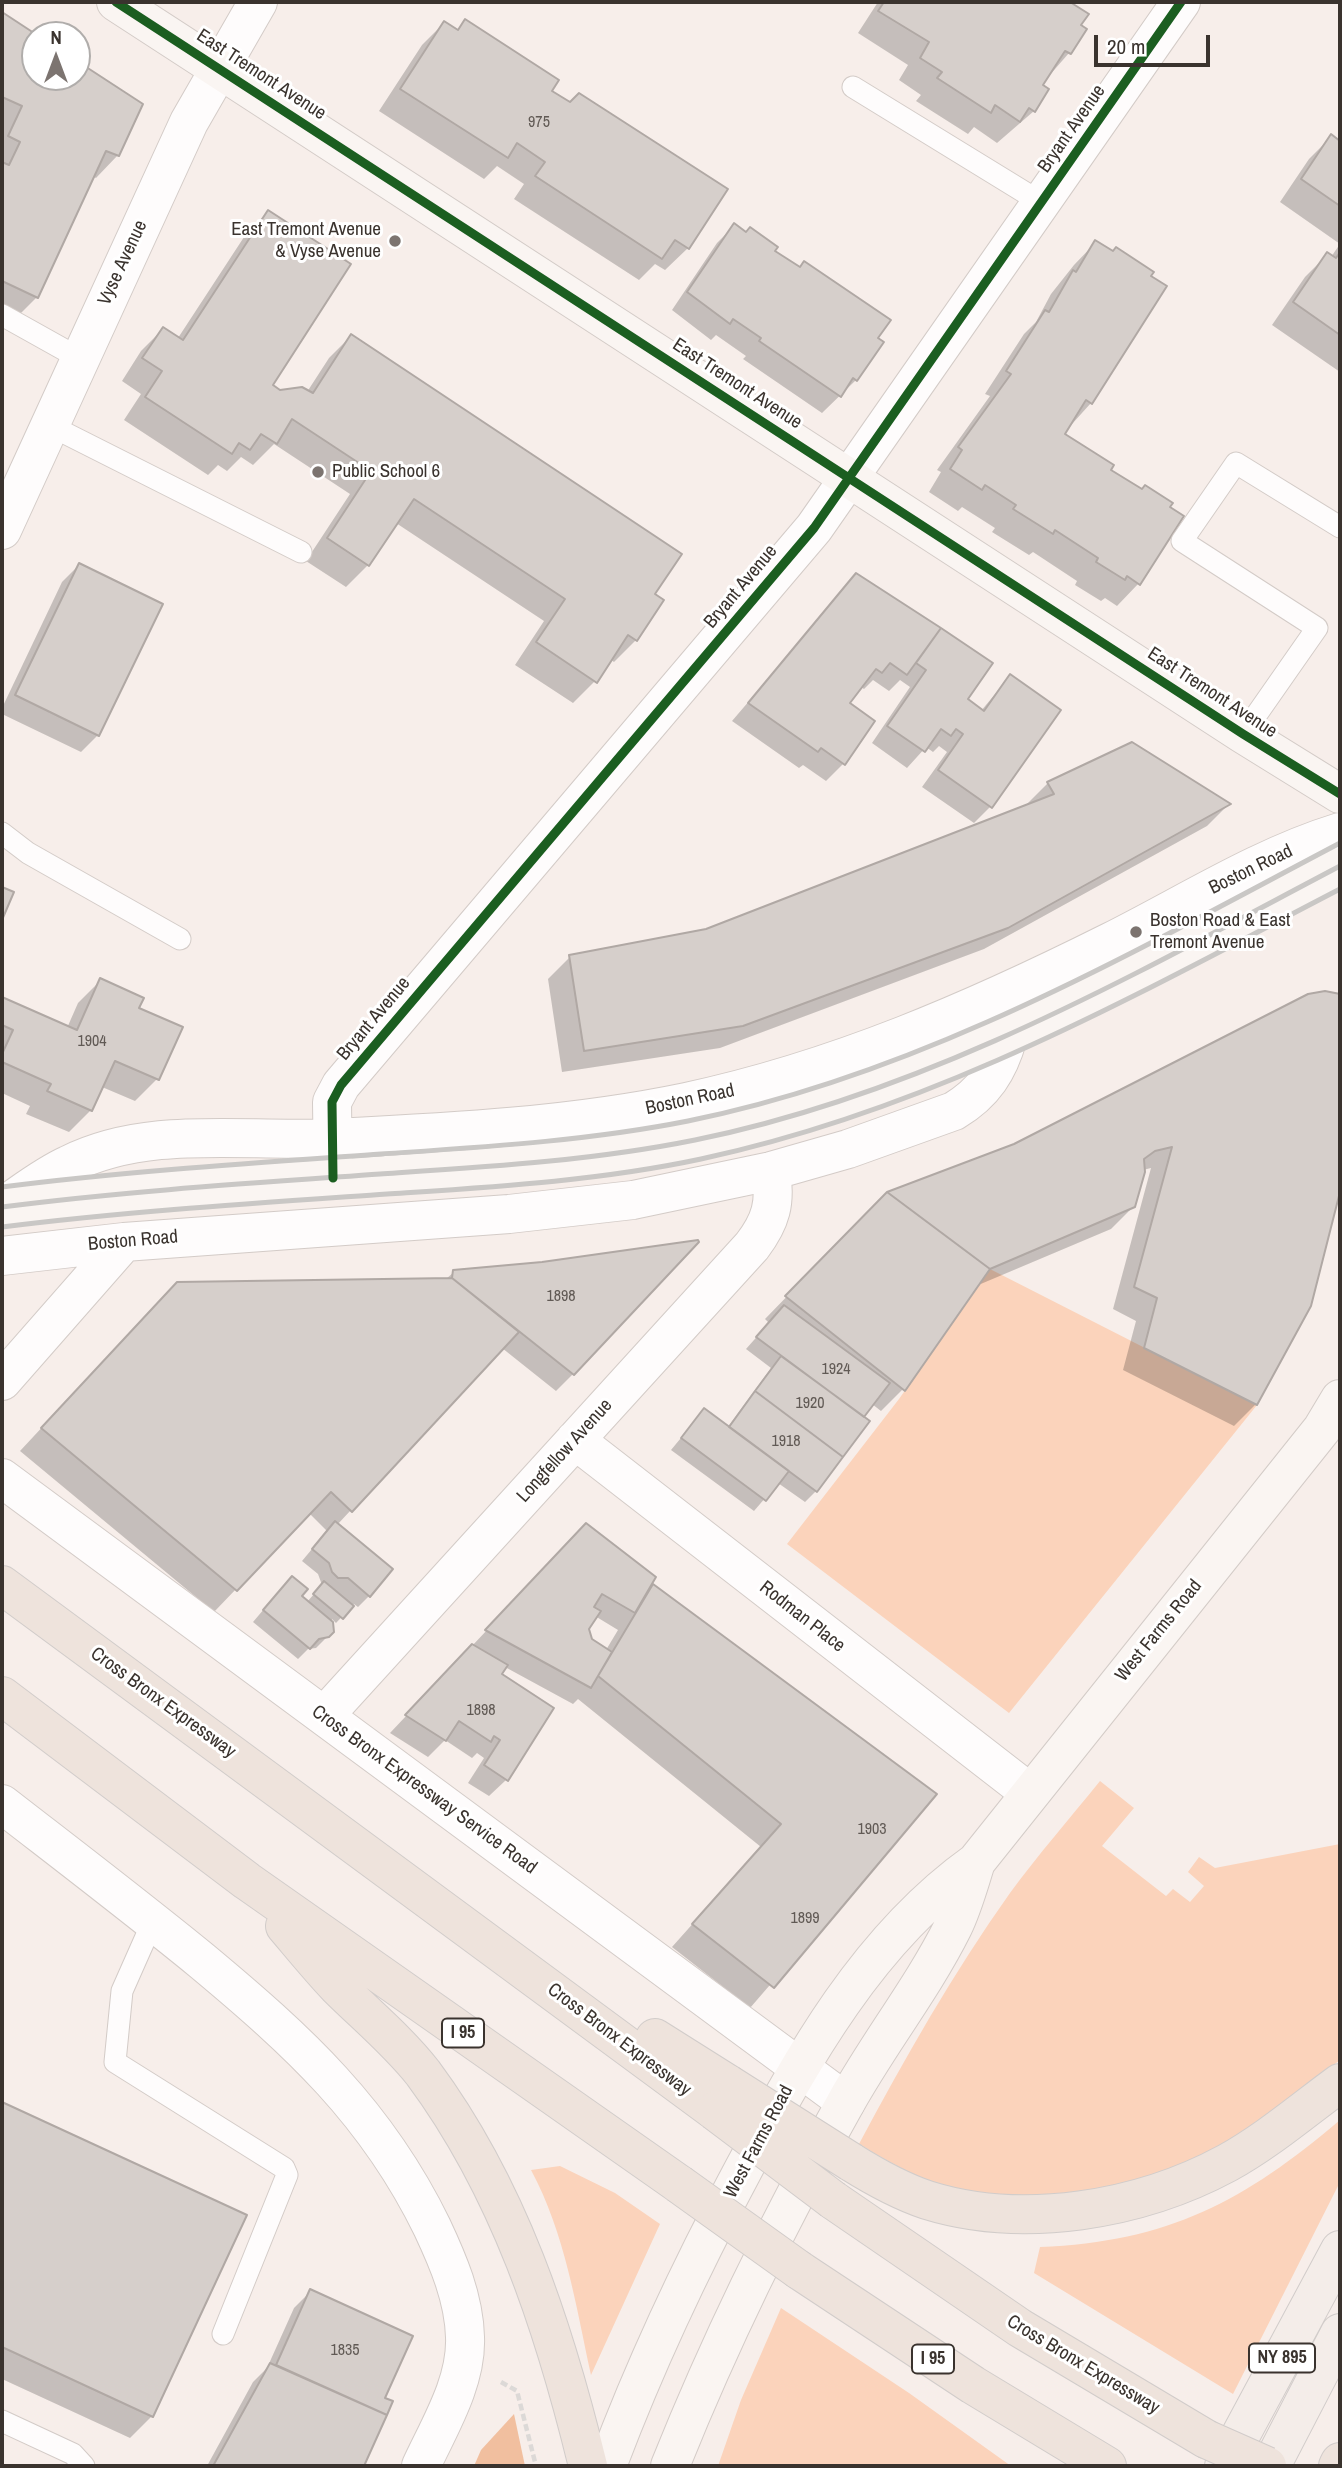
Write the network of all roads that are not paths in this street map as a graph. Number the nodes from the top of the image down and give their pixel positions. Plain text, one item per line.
1 (116, 2) edge
2 (258, 2) edge
3 (1181, 2) edge
4 (218, 68) junction
5 (853, 87) dead end
6 (1042, 203) junction
7 (2, 315) edge
8 (79, 358) junction
9 (49, 425) junction
10 (849, 479) junction
11 (1340, 527) edge
12 (2, 530) edge
13 (301, 552) dead end
14 (1243, 734) junction
15 (1340, 794) edge
16 (1340, 832) edge
17 (2, 833) edge
18 (1340, 867) edge
19 (180, 939) dead end
20 (1008, 1037) junction
21 (331, 1138) junction
22 (771, 1171) junction
23 (333, 1178) junction
24 (257, 1184) junction
25 (2, 1207) edge
26 (260, 1231) junction
27 (124, 1242) junction
28 (2, 1256) edge
29 (2, 1381) edge
30 (1340, 1399) edge
31 (575, 1440) junction
32 (2, 1478) edge
33 (2, 1585) edge
34 (2, 1696) edge
35 (324, 1716) junction
36 (1030, 1793) junction
37 (2, 1804) edge
38 (976, 1863) junction
39 (247, 1881) junction
40 (153, 1921) junction
41 (799, 2067) junction
42 (1340, 2082) edge
43 (721, 2097) junction
44 (846, 2102) junction
45 (1340, 2250) edge
46 (1340, 2333) edge
47 (223, 2334) dead end
48 (2, 2421) edge
49 (1215, 2453) edge
50 (84, 2466) edge
51 (421, 2466) edge
52 (587, 2466) edge
53 (607, 2466) edge
54 (670, 2466) edge
55 (1107, 2466) edge
56 (1256, 2466) edge
57 (1269, 2466) edge

1 - 4 main road, East Tremont Avenue
2 - 4 street, Vyse Avenue
3 - 6 street, Bryant Avenue
4 - 8 street, Vyse Avenue
4 - 10 main road, East Tremont Avenue
5 - 6 lane
6 - 10 street, Bryant Avenue
7 - 8 lane
8 - 9 street, Vyse Avenue
9 - 12 street, Vyse Avenue
9 - 13 lane
10 - 14 main road, East Tremont Avenue
10 - 21 street, Bryant Avenue
11 - 14 lane
14 - 15 main road, East Tremont Avenue
16 - 21 street, Boston Road
17 - 19 lane
18 - 20 main road, Boston Road
20 - 22 street, Boston Road
20 - 23 main road, Boston Road
21 - 23 street, Bryant Avenue
21 - 25 street, Boston Road
22 - 26 street, Boston Road
22 - 31 street, Longfellow Avenue
23 - 24 main road, Boston Road
24 - 25 main road, Boston Road
24 - 26 street
26 - 27 street, Boston Road
27 - 28 street, Boston Road
27 - 29 street
30 - 36 main road, West Farms Road
31 - 35 street, Longfellow Avenue
31 - 36 street, Rodman Place
32 - 35 street, Cross Bronx Expressway Service Road
33 - 43 highway, Cross Bronx Expressway
34 - 39 highway, I 95
35 - 41 street, Cross Bronx Expressway Service Road
36 - 38 main road, West Farms Road
37 - 40 street
38 - 41 main road, West Farms Road
38 - 44 main road, West Farms Road
39 - 52 highway
39 - 55 highway, I 95, bridge
40 - 47 lane
40 - 51 street
41 - 44 street, Cross Bronx Expressway Service Road
41 - 53 main road, West Farms Road
42 - 43 highway, bridge
43 - 49 highway, Cross Bronx Expressway, bridge
44 - 54 main road, West Farms Road
45 - 49 main road, NY 895
46 - 57 main road, NY 895
48 - 50 lane
49 - 56 highway, Cross Bronx Expressway, bridge
49 - 57 highway, bridge

